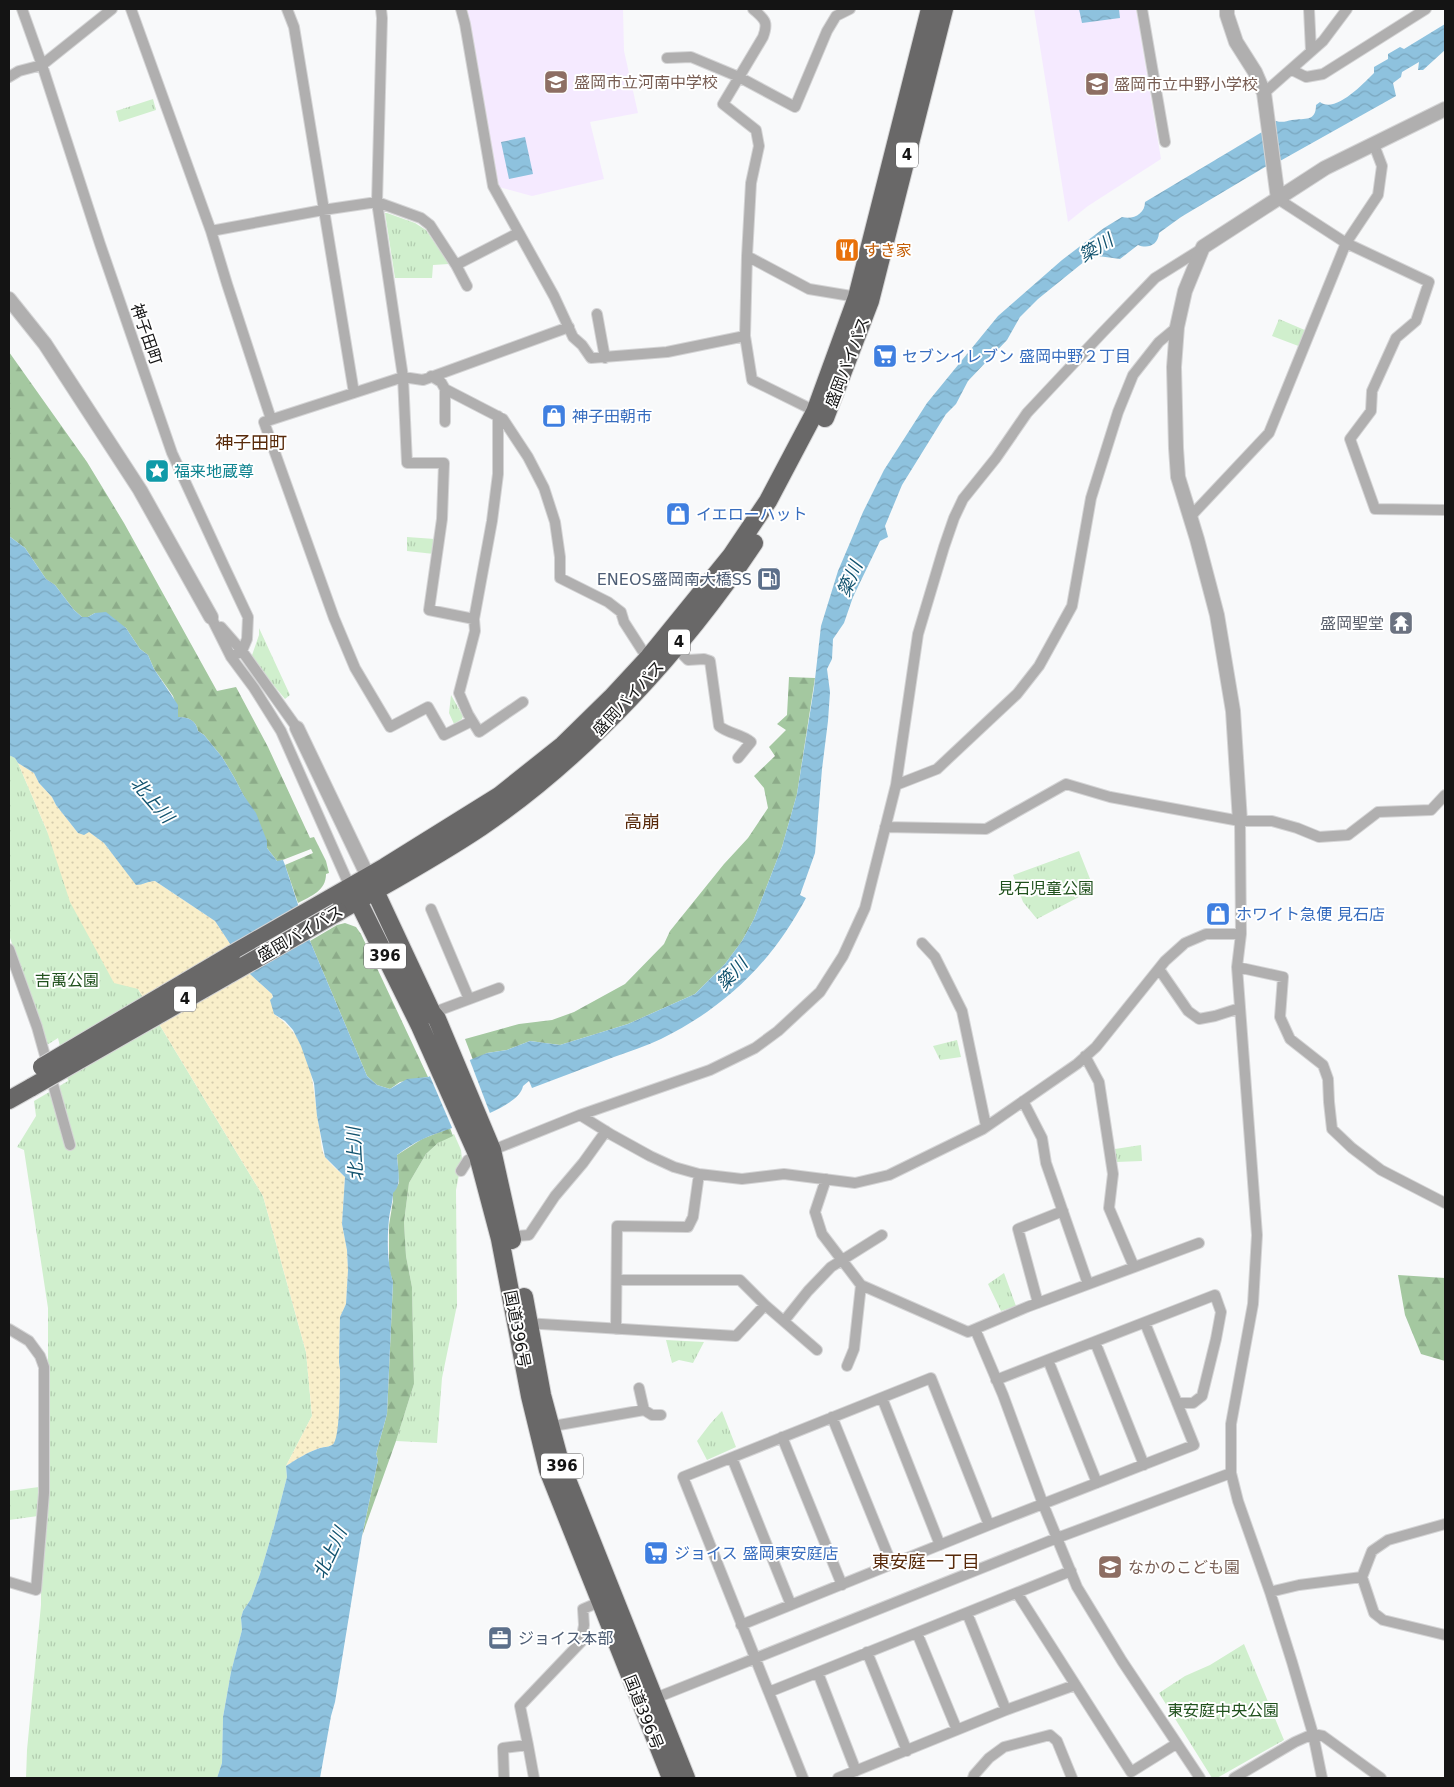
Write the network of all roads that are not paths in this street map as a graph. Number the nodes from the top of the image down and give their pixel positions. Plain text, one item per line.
1 (22, 9) edge
2 (112, 9) edge
3 (131, 9) edge
4 (288, 9) edge
5 (381, 9) edge
6 (461, 9) edge
7 (753, 9) edge
8 (850, 9) edge
9 (930, 9) edge
10 (944, 9) edge
11 (1142, 9) edge
12 (1227, 9) edge
13 (1309, 9) edge
14 (1347, 9) edge
15 (1426, 9) edge
16 (1311, 51) junction
17 (667, 58) dead end
18 (42, 64) junction
19 (1292, 70) junction
20 (9, 77) edge
21 (739, 77) junction
22 (1264, 93) junction
23 (1445, 109) edge
24 (1165, 142) dead end
25 (1374, 145) junction
26 (1278, 199) junction
27 (377, 202) junction
28 (323, 210) junction
29 (211, 231) junction
30 (518, 233) junction
31 (1346, 243) junction
32 (1203, 247) junction
33 (747, 256) junction
34 (456, 265) junction
35 (466, 286) dead end
36 (857, 297) junction
37 (9, 300) edge
38 (597, 314) dead end
39 (1177, 327) junction
40 (569, 328) junction
41 (745, 336) junction
42 (605, 358) junction
43 (431, 376) junction
44 (403, 377) junction
45 (445, 389) junction
46 (354, 393) junction
47 (820, 414) junction
48 (498, 416) junction
49 (271, 420) junction
50 (445, 422) dead end
51 (1445, 510) edge
52 (1190, 517) junction
53 (212, 617) junction
54 (474, 619) junction
55 (675, 647) junction
56 (242, 650) junction
57 (231, 657) junction
58 (649, 657) junction
59 (523, 702) dead end
60 (472, 721) junction
61 (296, 728) joint
62 (738, 758) dead end
63 (896, 785) junction
64 (1445, 795) edge
65 (1240, 822) junction
66 (886, 827) junction
67 (371, 884) junction
68 (354, 894) junction
69 (431, 910) dead end
70 (1242, 934) junction
71 (922, 943) dead end
72 (9, 949) edge
73 (1237, 967) junction
74 (1159, 969) junction
75 (499, 988) dead end
76 (469, 999) junction
77 (1240, 1008) junction
78 (434, 1016) junction
79 (1085, 1056) junction
80 (30, 1082) junction
81 (9, 1087) edge
82 (9, 1100) edge
83 (1023, 1101) junction
84 (580, 1115) junction
85 (986, 1126) junction
86 (606, 1131) junction
87 (70, 1145) dead end
88 (482, 1148) junction
89 (461, 1171) dead end
90 (699, 1174) junction
91 (826, 1180) junction
92 (1445, 1203) edge
93 (1062, 1211) junction
94 (882, 1235) dead end
95 (506, 1238) junction
96 (1199, 1243) dead end
97 (842, 1261) junction
98 (1134, 1267) junction
99 (617, 1280) junction
100 (1088, 1284) junction
101 (861, 1285) junction
102 (1038, 1303) junction
103 (765, 1305) junction
104 (784, 1321) junction
105 (523, 1323) junction
106 (1144, 1323) junction
107 (974, 1328) junction
108 (9, 1329) edge
109 (616, 1329) junction
110 (1095, 1342) junction
111 (817, 1350) dead end
112 (1048, 1360) junction
113 (847, 1366) dead end
114 (996, 1380) junction
115 (639, 1388) dead end
116 (882, 1398) junction
117 (1177, 1403) junction
118 (644, 1410) junction
119 (661, 1415) dead end
120 (832, 1417) junction
121 (544, 1425) junction
122 (782, 1437) junction
123 (732, 1458) junction
124 (1144, 1465) junction
125 (1231, 1473) junction
126 (1097, 1483) junction
127 (1044, 1504) junction
128 (1445, 1524) edge
129 (989, 1525) junction
130 (1057, 1538) junction
131 (940, 1545) junction
132 (892, 1565) junction
133 (1070, 1571) junction
134 (1362, 1578) junction
135 (9, 1582) edge
136 (842, 1585) junction
137 (1270, 1592) junction
138 (1017, 1593) junction
139 (607, 1599) junction
140 (791, 1605) junction
141 (967, 1613) junction
142 (741, 1625) junction
143 (917, 1633) junction
144 (1445, 1636) edge
145 (868, 1652) junction
146 (755, 1658) junction
147 (818, 1673) junction
148 (1075, 1685) junction
149 (769, 1692) junction
150 (653, 1699) junction
151 (1006, 1710) junction
152 (957, 1730) junction
153 (1313, 1734) junction
154 (1176, 1744) junction
155 (528, 1745) junction
156 (907, 1751) junction
157 (856, 1771) junction
158 (504, 1778) edge
159 (534, 1778) edge
160 (671, 1778) edge
161 (686, 1778) edge
162 (803, 1778) edge
163 (838, 1778) edge
164 (973, 1778) edge
165 (1072, 1778) edge
166 (1200, 1778) edge
167 (1234, 1778) edge
168 (1322, 1778) edge
169 (1381, 1778) edge

1 - 18 street, 神子田町
2 - 18 street
3 - 29 street
4 - 28 street
5 - 27 street
6 - 30 street
7 - 21 street
8 - 21 street
9 - 36 highway, 盛岡バイパス / 4
10 - 47 highway, 盛岡バイパス / 4
11 - 24 street
12 - 22 street
13 - 16 street
14 - 16 street
15 - 19 street
16 - 19 street
17 - 21 street
18 - 20 street
18 - 56 street, 神子田町
19 - 22 street
21 - 33 street
22 - 26 street
23 - 25 street
25 - 26 street
25 - 31 street
26 - 31 street
26 - 32 street
27 - 28 street
27 - 34 street
27 - 44 street
28 - 29 street
28 - 46 street
29 - 49 street
30 - 34 street
30 - 40 street
31 - 51 street
31 - 52 street
32 - 39 street
32 - 63 street
33 - 36 street
33 - 41 street
34 - 35 street
36 - 47 highway, 盛岡バイパス / 4
37 - 53 street
38 - 42 street
39 - 52 street
39 - 63 street
40 - 42 street
40 - 43 street
41 - 42 street
41 - 47 street
43 - 44 street
43 - 45 street
44 - 46 street
44 - 54 street
45 - 48 street
45 - 50 street
46 - 49 street
47 - 55 highway, 盛岡バイパス / 4
47 - 58 highway, 盛岡バイパス / 4
48 - 54 street
48 - 58 street
49 - 60 street
52 - 65 street
53 - 56 street
53 - 57 street
54 - 60 street
55 - 62 street
55 - 67 highway, 盛岡バイパス / 4
56 - 57 street
56 - 61 street
57 - 68 street
58 - 67 highway, 盛岡バイパス / 4
59 - 60 street
61 - 67 street
63 - 66 street
64 - 65 street
65 - 66 street
65 - 70 street
66 - 84 street
67 - 68 highway, 盛岡バイパス / 4
67 - 78 highway, 国道396号 / 396
68 - 80 highway, 盛岡バイパス / 4, bridge
68 - 88 highway, 国道396号 / 396
69 - 76 street
70 - 73 street
70 - 74 street
71 - 85 street
72 - 87 street
73 - 77 street
73 - 92 street
74 - 77 street
74 - 79 street
75 - 76 street
76 - 78 street
77 - 125 street
78 - 88 highway, 国道396号 / 396
79 - 83 street
79 - 98 street
80 - 81 highway, 盛岡バイパス / 4
80 - 82 highway, 盛岡バイパス / 4
83 - 85 street
83 - 93 street
84 - 86 street
84 - 88 street
85 - 91 street
86 - 90 street
86 - 95 street
88 - 89 street
88 - 95 highway, 国道396号 / 396
90 - 91 street
90 - 99 street
91 - 97 street
93 - 100 street
93 - 102 street
94 - 97 street
95 - 105 highway, 国道396号 / 396
96 - 98 street
97 - 101 street
97 - 104 street
98 - 100 street
99 - 103 street
99 - 109 street
100 - 102 street
101 - 107 street
101 - 113 street
102 - 107 street
103 - 104 street
103 - 109 street
104 - 111 street
105 - 109 street
105 - 121 highway, 国道396号 / 396
106 - 110 street
106 - 117 street
106 - 117 street
107 - 114 street
108 - 135 street
110 - 112 street
110 - 124 street
112 - 114 street
112 - 126 street
114 - 127 street
115 - 118 street
116 - 120 street
116 - 129 street
116 - 131 street
117 - 124 street
118 - 119 street
118 - 121 street
120 - 122 street
120 - 132 street
121 - 139 highway, 国道396号 / 396
122 - 123 street
122 - 136 street
123 - 140 street
123 - 142 street
124 - 126 street
125 - 130 street
125 - 137 street
126 - 127 street
127 - 129 street
127 - 130 street
128 - 134 street
129 - 131 street
130 - 133 street
130 - 146 street
131 - 132 street
132 - 136 street
133 - 138 street
133 - 154 street
134 - 137 street
134 - 144 street
136 - 140 street
137 - 153 street
138 - 141 street
138 - 148 street
139 - 150 highway, 国道396号 / 396
139 - 155 street
139 - 160 highway, 国道396号 / 396
140 - 142 street
141 - 143 street
141 - 151 street
142 - 146 street
143 - 145 street
143 - 152 street
145 - 147 street
145 - 156 street
146 - 149 street
146 - 150 street
147 - 149 street
147 - 157 street
148 - 151 street
148 - 154 street
149 - 162 street
150 - 161 highway, 国道396号 / 396
151 - 152 street
152 - 156 street
153 - 167 street
153 - 168 street
153 - 169 street
154 - 166 street
155 - 158 street
155 - 159 street
156 - 157 street
157 - 163 street
164 - 165 street

